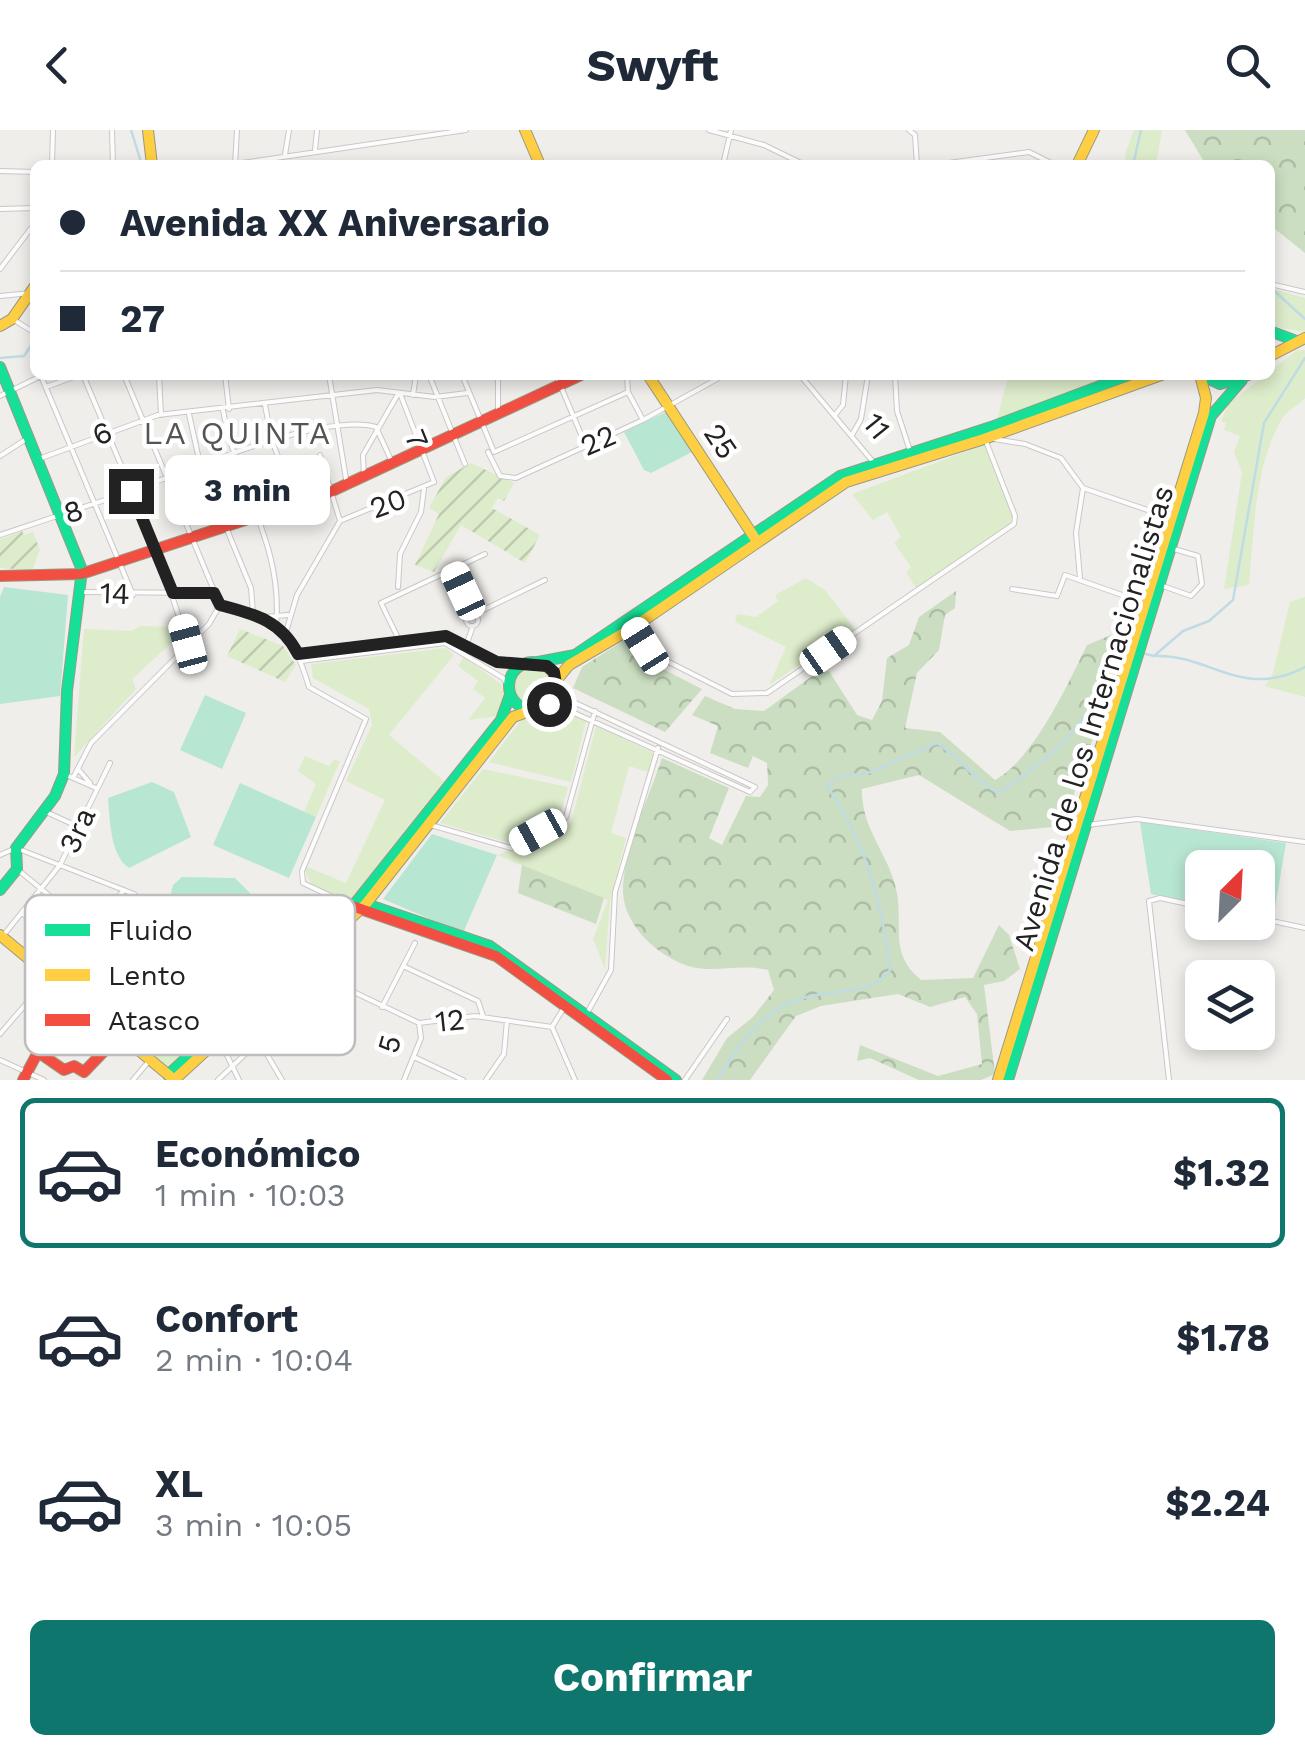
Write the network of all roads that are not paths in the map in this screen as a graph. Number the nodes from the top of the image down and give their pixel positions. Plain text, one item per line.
1 (52, 130) edge
2 (112, 130) edge
3 (148, 130) edge
4 (238, 130) edge
5 (289, 130) edge
6 (317, 130) edge
7 (466, 130) edge
8 (525, 130) edge
9 (709, 130) edge
10 (732, 130) edge
11 (909, 130) edge
12 (1094, 130) edge
13 (406, 133) edge
14 (730, 137) junction
15 (315, 151) junction
16 (285, 155) junction
17 (52, 160) edge
18 (114, 160) edge
19 (151, 160) edge
20 (235, 160) edge
21 (257, 160) edge
22 (538, 160) edge
23 (724, 160) edge
24 (788, 160) edge
25 (917, 160) edge
26 (971, 160) edge
27 (1045, 160) edge
28 (1080, 160) edge
29 (0, 171) edge
30 (30, 172) edge
31 (30, 208) edge
32 (0, 209) edge
33 (30, 229) edge
34 (0, 268) edge
35 (1275, 285) edge
36 (30, 290) edge
37 (1305, 292) edge
38 (30, 293) edge
39 (0, 296) edge
40 (12, 318) junction
41 (0, 326) edge
42 (30, 330) edge
43 (1275, 332) edge
44 (1300, 339) edge
45 (1275, 353) edge
46 (0, 367) edge
47 (32, 380) edge
48 (44, 380) edge
49 (66, 380) edge
50 (83, 380) edge
51 (126, 380) edge
52 (159, 380) edge
53 (225, 380) edge
54 (329, 380) edge
55 (415, 380) edge
56 (430, 380) edge
57 (463, 380) edge
58 (498, 380) edge
59 (558, 380) edge
60 (627, 380) edge
61 (651, 380) edge
62 (715, 380) edge
63 (804, 380) edge
64 (846, 380) edge
65 (867, 380) edge
66 (895, 380) edge
67 (1116, 380) edge
68 (1145, 380) edge
69 (1201, 380) edge
70 (1242, 380) edge
71 (46, 387) junction
72 (467, 392) junction
73 (628, 392) junction
74 (5, 393) edge
75 (399, 394) junction
76 (412, 396) junction
77 (331, 397) junction
78 (435, 398) junction
79 (265, 405) junction
80 (668, 407) junction
81 (226, 409) junction
82 (188, 413) junction
83 (498, 413) junction
84 (161, 414) junction
85 (835, 414) junction
86 (574, 417) junction
87 (140, 418) junction
88 (643, 420) junction
89 (480, 421) junction
90 (377, 428) junction
91 (335, 429) junction
92 (104, 432) junction
93 (852, 435) junction
94 (451, 436) junction
95 (979, 436) junction
96 (28, 438) junction
97 (272, 441) junction
98 (592, 443) junction
99 (73, 445) junction
100 (422, 450) junction
101 (910, 451) junction
102 (234, 452) junction
103 (491, 452) junction
104 (320, 454) dead end
105 (0, 456) edge
106 (36, 460) junction
107 (200, 464) junction
108 (393, 464) junction
109 (465, 464) dead end
110 (875, 464) junction
111 (364, 477) junction
112 (165, 478) junction
113 (434, 482) joint
114 (346, 485) junction
115 (1083, 488) junction
116 (424, 489) junction
117 (131, 491) junction
118 (330, 492) junction
119 (96, 502) junction
120 (296, 503) junction
121 (260, 514) junction
122 (60, 516) junction
123 (1174, 519) junction
124 (340, 521) junction
125 (226, 525) junction
126 (0, 534) edge
127 (191, 537) junction
128 (755, 538) junction
129 (156, 548) junction
130 (1169, 548) junction
131 (486, 554) dead end
132 (119, 560) junction
133 (453, 568) junction
134 (0, 576) edge
135 (1080, 579) junction
136 (545, 580) dead end
137 (78, 584) junction
138 (1158, 584) junction
139 (398, 587) dead end
140 (1012, 589) dead end
141 (173, 593) junction
142 (214, 593) junction
143 (133, 594) junction
144 (1122, 595) dead end
145 (220, 605) junction
146 (253, 614) junction
147 (474, 614) junction
148 (288, 615) junction
149 (277, 616) junction
150 (264, 618) junction
151 (631, 624) junction
152 (276, 626) junction
153 (473, 626) junction
154 (1140, 629) junction
155 (286, 635) junction
156 (398, 640) junction
157 (188, 644) junction
158 (467, 648) junction
159 (463, 654) junction
160 (300, 657) junction
161 (538, 662) junction
162 (523, 664) junction
163 (557, 686) junction
164 (509, 691) junction
165 (536, 710) junction
166 (596, 710) junction
167 (592, 719) junction
168 (660, 740) junction
169 (658, 750) junction
170 (110, 764) dead end
171 (78, 769) junction
172 (68, 776) junction
173 (95, 787) junction
174 (44, 810) junction
175 (424, 823) junction
176 (1082, 826) junction
177 (79, 827) junction
178 (1305, 842) edge
179 (16, 848) junction
180 (0, 855) edge
181 (60, 865) junction
182 (17, 869) junction
183 (0, 890) edge
184 (41, 890) junction
185 (124, 890) junction
186 (37, 895) edge
187 (47, 895) edge
188 (120, 895) edge
189 (131, 895) edge
190 (327, 895) edge
191 (1185, 903) edge
192 (355, 904) edge
193 (359, 905) junction
194 (25, 909) edge
195 (355, 909) edge
196 (355, 909) edge
197 (22, 913) junction
198 (25, 916) edge
199 (1275, 922) edge
200 (1305, 928) edge
201 (1, 937) edge
202 (415, 943) dead end
203 (25, 962) edge
204 (403, 966) junction
205 (355, 994) edge
206 (25, 1003) edge
207 (567, 1003) junction
208 (382, 1007) junction
209 (0, 1015) edge
210 (482, 1017) junction
211 (585, 1017) junction
212 (727, 1019) dead end
213 (507, 1020) junction
214 (9, 1022) junction
215 (419, 1022) junction
216 (552, 1027) junction
217 (0, 1034) edge
218 (42, 1055) edge
219 (100, 1055) edge
220 (141, 1055) edge
221 (196, 1055) edge
222 (198, 1055) edge
223 (226, 1055) edge
224 (241, 1055) edge
225 (269, 1055) edge
226 (414, 1057) junction
227 (0, 1060) edge
228 (150, 1060) junction
229 (231, 1065) junction
230 (24, 1076) edge
231 (170, 1079) edge
232 (44, 1080) edge
233 (133, 1080) edge
234 (218, 1080) edge
235 (238, 1080) edge
236 (282, 1080) edge
237 (404, 1080) edge
238 (463, 1080) edge
239 (486, 1080) edge
240 (575, 1080) edge
241 (667, 1080) edge
242 (676, 1080) edge
243 (685, 1080) edge
244 (998, 1080) edge
245 (1008, 1080) edge
246 (1169, 1080) edge

1 - 17 street
2 - 18 street
3 - 19 main road
4 - 20 street
5 - 16 street
6 - 15 street
7 - 13 street
8 - 22 main road
9 - 14 street
10 - 14 street
11 - 25 street
12 - 28 main road
13 - 15 street
14 - 23 street
14 - 24 street
15 - 16 street
16 - 21 street
26 - 27 street
29 - 30 street
31 - 32 street
33 - 34 street
35 - 37 street
36 - 39 street
38 - 40 main road
40 - 41 main road
40 - 42 street
43 - 44 main road
44 - 45 main road
46 - 74 main road
47 - 74 street
48 - 71 street
49 - 71 street
50 - 92 street
51 - 87 street
52 - 84 street
53 - 81 street
54 - 77 street
55 - 76 street, 7
56 - 78 street
57 - 72 street
58 - 83 street
59 - 83 main road
59 - 86 street
60 - 73 street
61 - 80 main road, 25
62 - 80 street, 22
63 - 85 street, 11
64 - 85 street
65 - 93 street
66 - 101 street
67 - 95 main road
68 - 95 main road
69 - 123 main road, Avenida de los Internacionalistas
70 - 123 main road, Avenida de los Internacionalistas
71 - 99 street
72 - 78 street, 6
72 - 89 street
73 - 86 street
73 - 88 street
74 - 96 main road
75 - 76 street, 6
75 - 77 street, 6
75 - 90 street
75 - 100 street, 7
76 - 78 street, 6
77 - 79 street, 6
77 - 91 street
78 - 94 street
79 - 81 street, 6
79 - 97 street
80 - 88 street, 22
80 - 128 main road, 25
81 - 82 street, 6
81 - 102 street
82 - 84 street, 6
82 - 107 street
83 - 89 main road
84 - 87 street, 6
85 - 93 street, 11
86 - 98 street
86 - 103 street
87 - 92 street, 6
87 - 112 street
88 - 98 street, 22
89 - 94 main road
89 - 103 street
90 - 91 street, 8
90 - 108 street
90 - 111 street
91 - 97 street, 8
91 - 114 street
92 - 99 street, 6
92 - 117 street
93 - 110 street, 11
94 - 100 main road
94 - 109 street
95 - 101 main road
95 - 115 street
95 - 128 main road
95 - 151 street
96 - 105 street
96 - 106 main road
97 - 102 street, 8
97 - 120 street
98 - 103 street, 22
99 - 106 street, 6
99 - 119 street
100 - 108 main road
100 - 113 street, 7
101 - 110 main road
102 - 107 street, 8
102 - 121 street
104 - 118 street
106 - 122 main road
107 - 112 street, 8
107 - 125 street
108 - 111 main road
110 - 128 main road
111 - 114 main road
112 - 117 street, 8
112 - 127 street
113 - 116 street, 20
114 - 118 main road
115 - 123 street
115 - 135 street
116 - 124 street, 20
116 - 139 street
117 - 119 street, 8
117 - 129 street
118 - 120 main road
118 - 124 street
119 - 122 street, 8
119 - 132 street
120 - 121 main road
121 - 125 main road
121 - 149 street
122 - 126 street, 8
122 - 137 main road
123 - 130 main road, Avenida de los Internacionalistas
123 - 154 main road, Avenida de los Internacionalistas
124 - 148 street
125 - 127 main road
125 - 146 street
127 - 129 main road
127 - 142 street
128 - 151 main road
129 - 132 main road
129 - 141 street
130 - 138 main road, Avenida de los Internacionalistas
130 - 138 street
131 - 133 street
132 - 137 main road
132 - 143 street
133 - 147 street
133 - 156 street
134 - 137 main road
135 - 140 street
135 - 144 street
136 - 147 street
137 - 143 street, 14
137 - 172 main road
138 - 154 main road, Avenida de los Internacionalistas
141 - 142 street, 14
141 - 143 street, 14
141 - 157 street
142 - 145 street
145 - 146 street
145 - 157 street
146 - 150 street
147 - 153 street
147 - 153 street
148 - 149 street
148 - 155 street
149 - 150 street
149 - 152 street
150 - 152 street
151 - 161 main road
151 - 163 main road
152 - 155 street
153 - 158 street
154 - 176 main road, Avenida de los Internacionalistas
155 - 160 street
156 - 158 street
156 - 160 street
157 - 171 street
158 - 159 street
158 - 162 street
159 - 160 street
159 - 164 street
160 - 190 street
161 - 162 main road
161 - 163 main road
162 - 164 main road
163 - 165 main road
163 - 166 street
164 - 165 main road
164 - 175 main road
165 - 167 street
165 - 175 main road
166 - 167 street
166 - 168 street
167 - 169 street
167 - 175 street
168 - 169 street
168 - 169 street
169 - 211 street
170 - 173 street, 3ra
171 - 172 street
171 - 173 street
172 - 173 street
172 - 174 main road
173 - 177 street, 3ra
174 - 177 street
174 - 179 main road
175 - 193 main road
176 - 178 street
176 - 244 main road, Avenida de los Internacionalistas
176 - 245 main road, Avenida de los Internacionalistas
177 - 181 street, 3ra
179 - 180 street
179 - 181 street
179 - 182 main road
181 - 184 street, 3ra
181 - 185 street
182 - 183 main road
182 - 184 street
184 - 186 street, 3ra
184 - 187 street
185 - 188 street
185 - 189 street
191 - 246 street
192 - 193 street
193 - 195 main road
193 - 196 main road
193 - 207 main road
194 - 197 street, 3ra
197 - 198 street
197 - 201 street, 3ra
199 - 200 street
201 - 203 main road
202 - 204 street
204 - 208 street
204 - 210 street
205 - 208 street, 12
206 - 214 street
207 - 211 main road
207 - 216 street
208 - 215 street, 12
209 - 214 street
210 - 213 street, 12
210 - 215 street, 12
211 - 241 main road
211 - 242 main road
212 - 243 street
213 - 216 street, 12
213 - 239 street
214 - 217 street
215 - 226 street, 5
216 - 240 street
218 - 219 main road
220 - 228 main road
221 - 231 main road
222 - 231 main road
223 - 229 street
224 - 229 street
225 - 236 street
226 - 237 street, 5
226 - 238 street
227 - 230 street
228 - 231 main road
228 - 233 street
229 - 234 street
229 - 235 street
230 - 232 street

